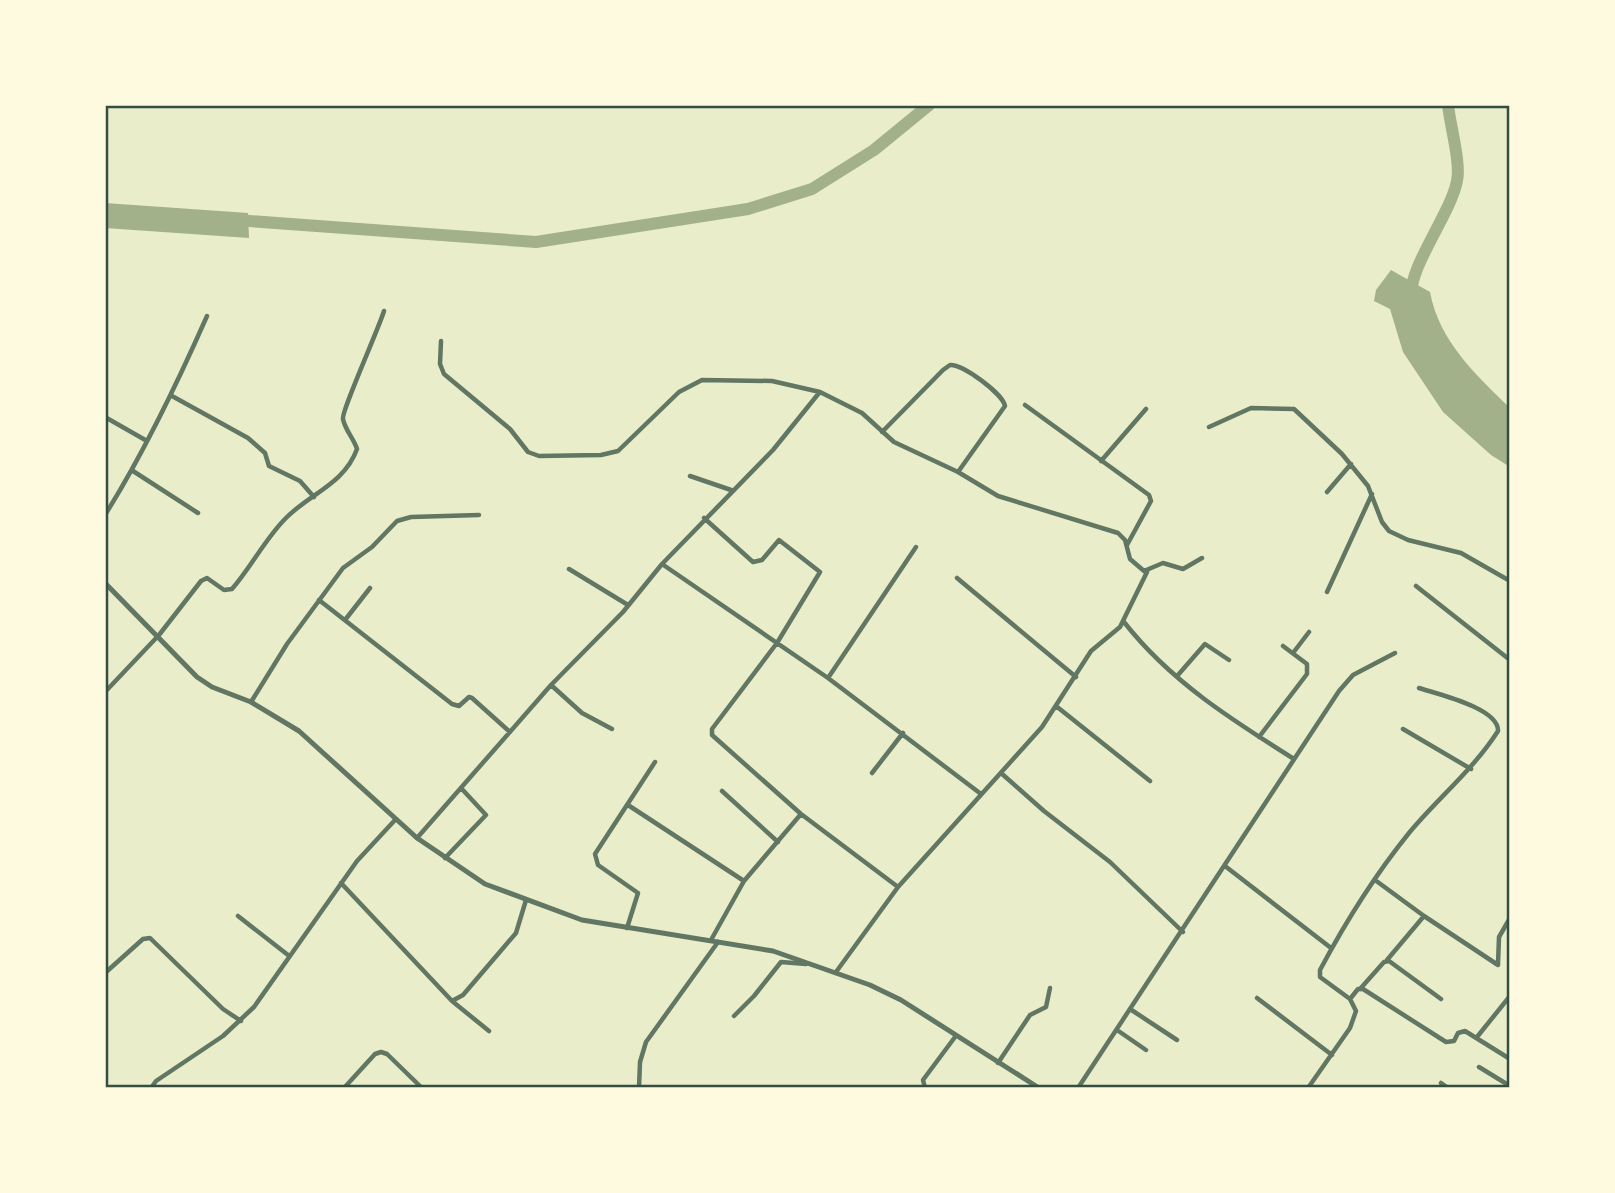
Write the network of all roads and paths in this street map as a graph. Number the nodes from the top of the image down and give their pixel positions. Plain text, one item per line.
1 (384, 311) dead end
2 (207, 316) dead end
3 (441, 341) dead end
4 (820, 392) junction
5 (172, 396) junction
6 (1025, 404) dead end
7 (1146, 409) dead end
8 (105, 417) edge
9 (1209, 426) dead end
10 (882, 432) junction
11 (147, 441) junction
12 (1101, 461) junction
13 (1350, 464) junction
14 (133, 471) junction
15 (958, 471) junction
16 (690, 476) dead end
17 (731, 490) junction
18 (1326, 492) dead end
19 (1372, 493) junction
20 (314, 497) junction
21 (198, 513) dead end
22 (105, 515) edge
23 (479, 515) dead end
24 (704, 518) junction
25 (1127, 545) junction
26 (916, 547) dead end
27 (1202, 558) dead end
28 (662, 564) junction
29 (569, 569) dead end
30 (1147, 572) junction
31 (957, 578) dead end
32 (1510, 581) edge
33 (105, 583) edge
34 (1416, 586) dead end
35 (370, 588) dead end
36 (1327, 592) dead end
37 (319, 600) junction
38 (628, 605) junction
39 (345, 620) junction
40 (1124, 622) junction
41 (1309, 632) dead end
42 (159, 635) junction
43 (777, 643) junction
44 (1283, 646) dead end
45 (1293, 653) junction
46 (1395, 653) dead end
47 (1229, 660) dead end
48 (1510, 660) edge
49 (1178, 675) junction
50 (1076, 677) junction
51 (828, 678) junction
52 (551, 685) junction
53 (1419, 688) dead end
54 (105, 692) edge
55 (251, 702) junction
56 (1056, 706) junction
57 (612, 729) dead end
58 (1403, 729) dead end
59 (510, 732) junction
60 (903, 733) junction
61 (1259, 737) junction
62 (1294, 759) junction
63 (655, 762) dead end
64 (1471, 769) junction
65 (1001, 772) junction
66 (872, 773) dead end
67 (1150, 781) dead end
68 (461, 788) junction
69 (722, 791) dead end
70 (981, 794) junction
71 (628, 805) junction
72 (801, 814) junction
73 (395, 820) junction
74 (417, 838) junction
75 (778, 842) junction
76 (445, 858) junction
77 (1225, 866) junction
78 (1375, 880) junction
79 (744, 881) junction
80 (341, 883) junction
81 (898, 887) junction
82 (526, 900) junction
83 (237, 916) dead end
84 (1424, 916) junction
85 (1510, 918) edge
86 (627, 928) junction
87 (1183, 932) junction
88 (711, 940) junction
89 (719, 941) junction
90 (1331, 948) junction
91 (288, 955) junction
92 (1386, 961) junction
93 (810, 964) junction
94 (836, 972) junction
95 (105, 973) edge
96 (1050, 988) dead end
97 (1360, 989) junction
98 (1510, 996) edge
99 (1257, 998) dead end
100 (1350, 999) junction
101 (1441, 999) dead end
102 (452, 1001) junction
103 (1130, 1009) junction
104 (734, 1016) dead end
105 (241, 1021) junction
106 (1117, 1030) junction
107 (489, 1031) dead end
108 (956, 1037) junction
109 (1477, 1037) junction
110 (1177, 1040) dead end
111 (1146, 1050) dead end
112 (1332, 1055) junction
113 (1510, 1059) edge
114 (998, 1063) junction
115 (1479, 1066) dead end
116 (1441, 1083) dead end
117 (639, 1086) edge
118 (1510, 1086) edge
119 (151, 1088) edge
120 (344, 1088) edge
121 (422, 1088) edge
122 (646, 1088) edge
123 (925, 1088) edge
124 (1039, 1088) edge
125 (1078, 1088) edge
126 (1308, 1088) edge
127 (1448, 1088) edge

1 - 20 street
2 - 5 street
3 - 4 street
4 - 10 street
4 - 17 street
5 - 11 street
5 - 20 street
6 - 12 street
7 - 12 street
8 - 11 street
9 - 13 street
10 - 15 street
10 - 15 street
11 - 14 street
12 - 25 street
13 - 18 street
13 - 19 street
14 - 21 street
14 - 22 street
15 - 25 street
16 - 17 street
17 - 24 street
19 - 32 street
19 - 36 street
20 - 42 street
23 - 37 street
24 - 28 street
24 - 43 street
25 - 30 street
26 - 51 street
27 - 30 street
28 - 38 street
28 - 43 street
29 - 38 street
30 - 40 street
31 - 50 street
33 - 42 street
34 - 48 street
35 - 39 street
37 - 39 street
37 - 55 street
38 - 52 street
39 - 59 street
40 - 49 street
40 - 50 street
41 - 45 street
42 - 54 street
42 - 55 street
43 - 51 street
43 - 72 street
44 - 45 street
45 - 61 street
46 - 62 street
47 - 49 street
49 - 61 street
50 - 56 street
51 - 60 street
52 - 57 street
52 - 59 street
53 - 64 street
55 - 73 street
56 - 65 street
56 - 67 street
58 - 64 street
59 - 68 street
60 - 66 street
60 - 70 street
61 - 62 street
62 - 77 street
63 - 71 street
64 - 78 street
65 - 70 street
65 - 87 street
68 - 74 street
68 - 76 street
69 - 75 street
70 - 81 street
71 - 79 street
71 - 86 street
72 - 75 street
72 - 81 street
73 - 74 street
73 - 80 street
74 - 76 street
75 - 79 street
76 - 82 street
77 - 87 street
77 - 90 street
78 - 84 street
78 - 90 street
79 - 88 street
80 - 91 street
80 - 102 street
81 - 94 street
82 - 86 street
82 - 102 street
83 - 91 street
84 - 85 street
84 - 92 street
86 - 88 street
87 - 103 street
88 - 89 street
89 - 93 street
89 - 117 street
90 - 100 street
91 - 105 street
92 - 97 street
92 - 101 street
93 - 94 street
93 - 104 street
94 - 108 street
95 - 105 street
96 - 114 street
97 - 100 street
97 - 109 street
98 - 109 street
99 - 112 street
100 - 112 street
102 - 107 street
103 - 106 street
103 - 110 street
105 - 119 street
106 - 111 street
106 - 125 street
108 - 114 street
108 - 123 street
109 - 113 street
112 - 126 street
114 - 124 street
115 - 118 street
116 - 127 street
117 - 122 street
120 - 121 street

